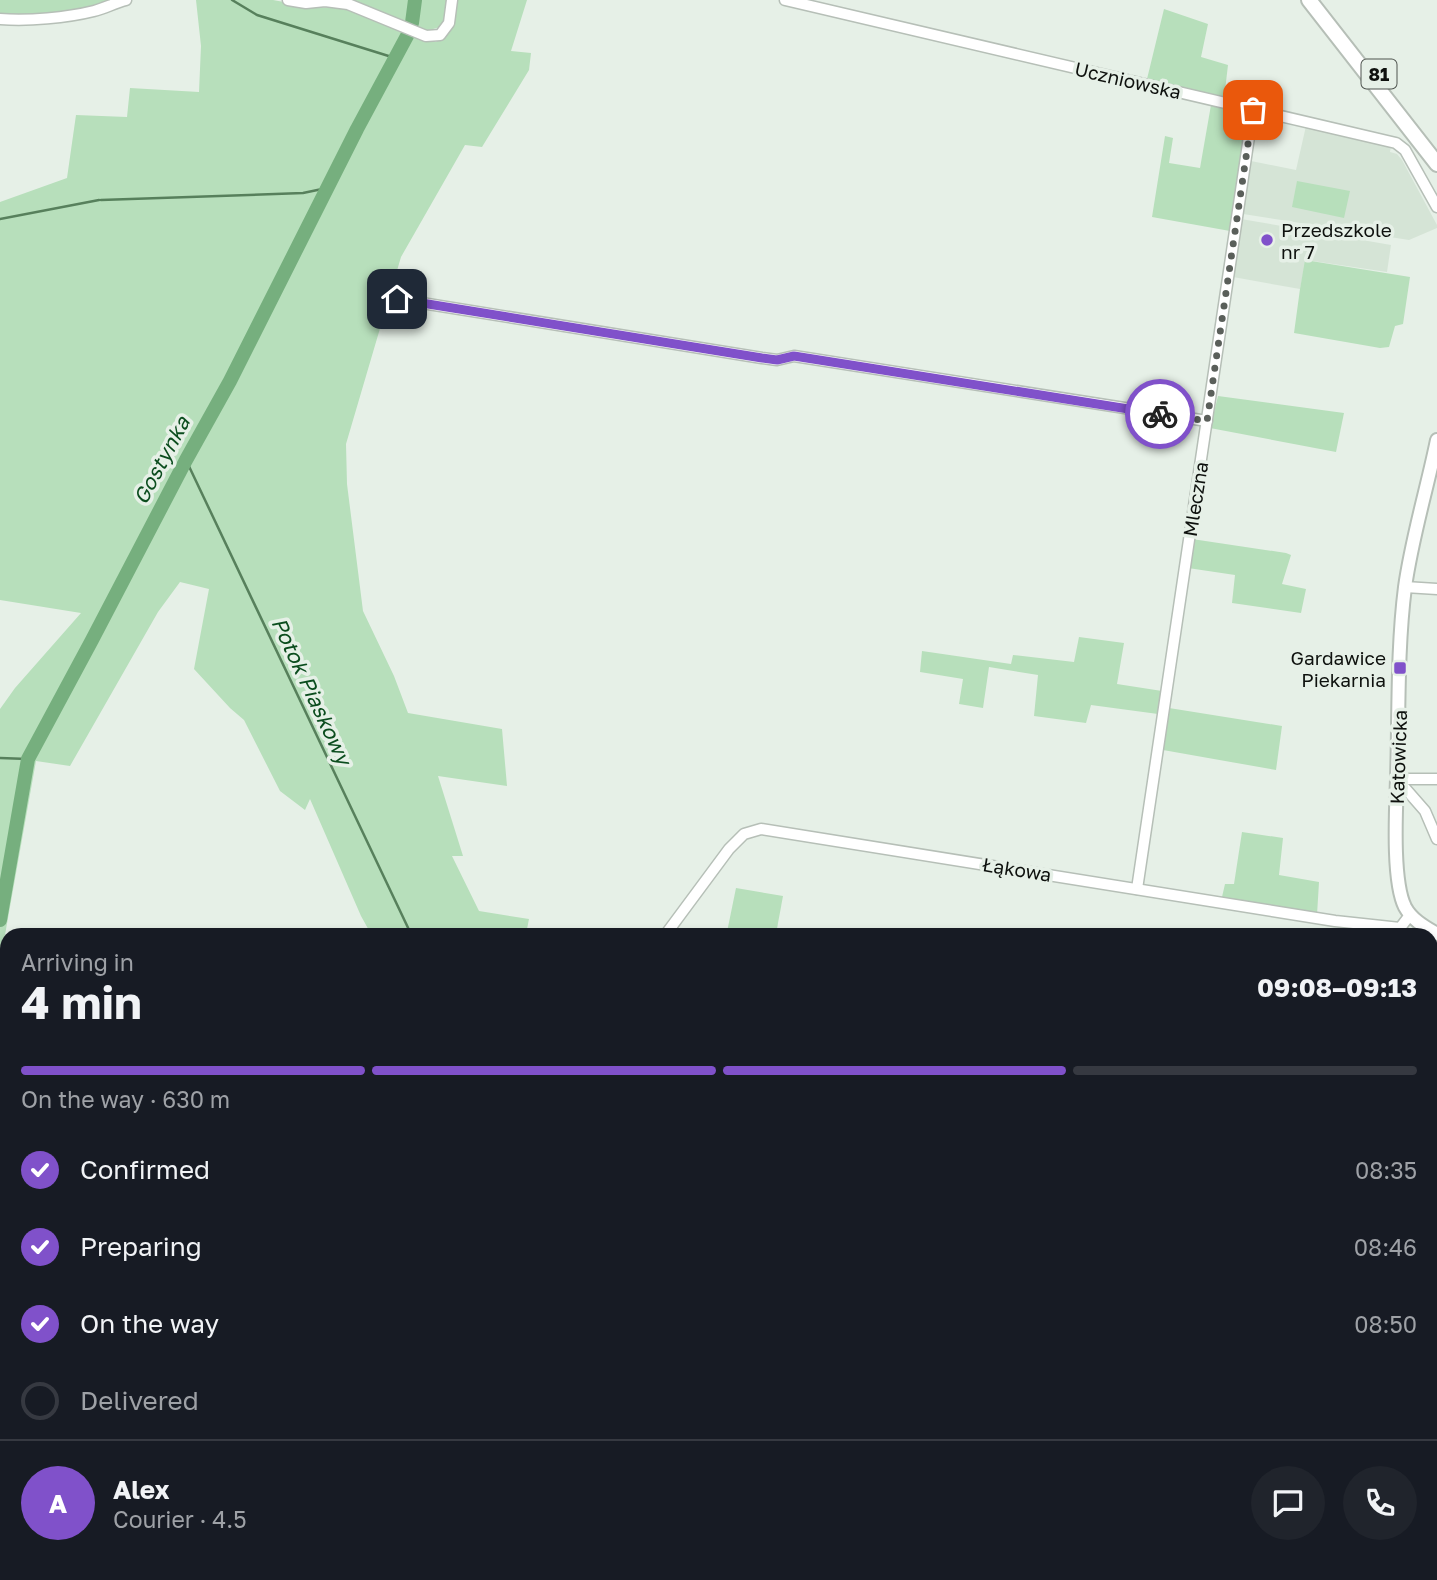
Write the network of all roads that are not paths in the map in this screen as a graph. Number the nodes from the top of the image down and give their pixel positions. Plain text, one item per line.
1 (125, 0) edge
2 (288, 0) edge
3 (452, 0) edge
4 (785, 0) edge
5 (1309, 0) edge
6 (1321, 0) edge
7 (325, 1) edge
8 (0, 19) edge
9 (1253, 110) junction
10 (1437, 149) edge
11 (1437, 164) edge
12 (1437, 207) edge
13 (397, 299) dead end
14 (1207, 421) junction
15 (1437, 440) edge
16 (1405, 587) junction
17 (1437, 589) edge
18 (1397, 779) junction
19 (1437, 779) edge
20 (1437, 839) edge
21 (1137, 888) junction
22 (1410, 915) junction
23 (670, 928) edge
24 (1426, 928) edge

1 - 8 street
2 - 7 street
3 - 7 street
4 - 9 street, Uczniowska
5 - 11 main road, 81
6 - 10 main road, 81
9 - 12 street, Uczniowska
9 - 14 street, Mleczna
13 - 14 street
14 - 21 street, Mleczna
15 - 16 street, Katowicka
16 - 17 street
16 - 18 street, Katowicka
18 - 19 street
18 - 20 street
18 - 22 street, Katowicka
21 - 22 street, Łąkowa
21 - 23 street, Łąkowa
22 - 24 street

